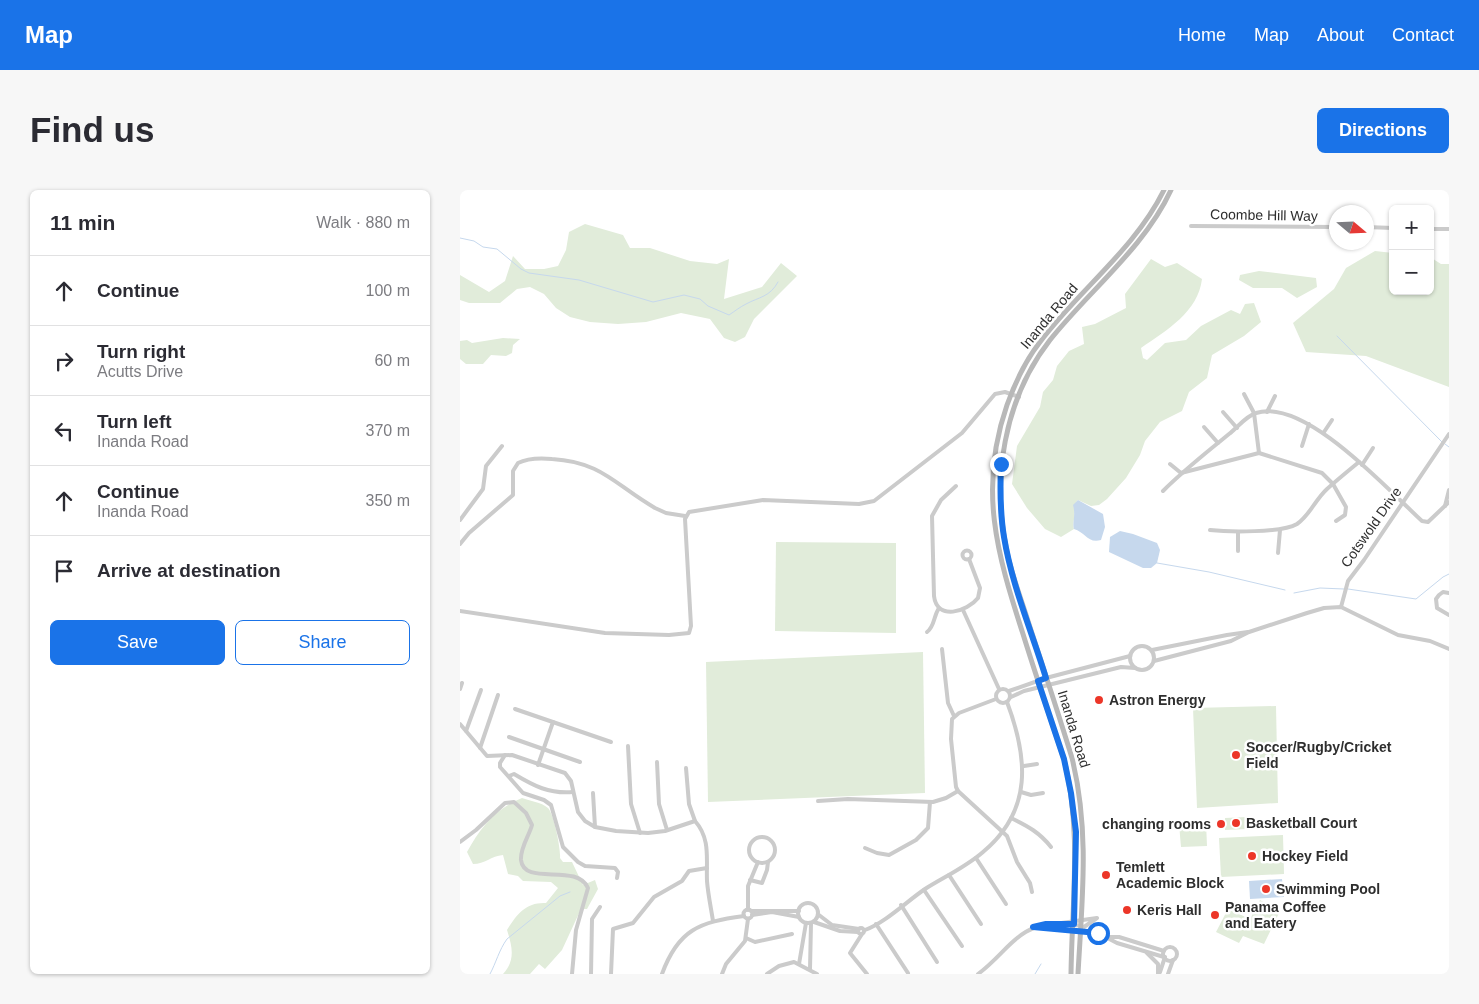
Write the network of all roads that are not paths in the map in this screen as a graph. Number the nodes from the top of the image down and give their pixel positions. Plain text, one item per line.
1 (1164, 190) edge
2 (1171, 190) edge
3 (1191, 226) dead end
4 (1329, 227) edge
5 (1374, 228) edge
6 (1389, 228) edge
7 (1434, 229) edge
8 (1449, 230) edge
9 (1011, 394) junction
10 (1244, 394) dead end
11 (1275, 396) dead end
12 (1019, 397) junction
13 (1223, 412) dead end
14 (1267, 412) junction
15 (1254, 413) junction
16 (1332, 420) dead end
17 (1309, 424) junction
18 (1204, 427) dead end
19 (1236, 428) junction
20 (1324, 432) junction
21 (1449, 434) edge
22 (1218, 443) junction
23 (502, 446) dead end
24 (1302, 446) dead end
25 (1373, 448) dead end
26 (1259, 453) junction
27 (1196, 460) junction
28 (1360, 463) junction
29 (1170, 464) dead end
30 (1200, 468) junction
31 (1181, 473) junction
32 (1333, 484) junction
33 (956, 486) dead end
34 (1449, 490) edge
35 (1163, 491) dead end
36 (1449, 502) edge
37 (1403, 503) junction
38 (1445, 506) junction
39 (685, 516) junction
40 (460, 520) edge
41 (1336, 521) dead end
42 (1210, 530) dead end
43 (1280, 530) junction
44 (1238, 532) junction
45 (460, 544) edge
46 (1238, 551) dead end
47 (1278, 552) dead end
48 (969, 559) dead end
49 (1449, 593) edge
50 (1341, 607) junction
51 (939, 608) junction
52 (460, 610) edge
53 (963, 610) junction
54 (1449, 615) edge
55 (927, 632) dead end
56 (1248, 632) junction
57 (1229, 634) junction
58 (1200, 641) junction
59 (1231, 641) junction
60 (942, 648) dead end
61 (1202, 648) junction
62 (1449, 649) edge
63 (1152, 650) junction
64 (1130, 656) junction
65 (1154, 661) junction
66 (1135, 668) junction
67 (1046, 678) junction
68 (462, 683) dead end
69 (1039, 684) junction
70 (1049, 685) junction
71 (460, 689) edge
72 (480, 690) dead end
73 (999, 690) junction
74 (1009, 691) junction
75 (498, 695) dead end
76 (1011, 697) junction
77 (996, 699) junction
78 (1007, 702) junction
79 (515, 709) dead end
80 (954, 716) junction
81 (553, 722) junction
82 (460, 724) edge
83 (466, 731) junction
84 (509, 737) dead end
85 (610, 742) dead end
86 (628, 746) dead end
87 (480, 748) junction
88 (544, 749) junction
89 (505, 755) junction
90 (580, 762) dead end
91 (657, 762) dead end
92 (1037, 764) dead end
93 (538, 765) junction
94 (1024, 766) junction
95 (686, 768) dead end
96 (509, 776) junction
97 (958, 791) junction
98 (573, 792) junction
99 (1021, 792) junction
100 (592, 793) dead end
101 (1043, 793) dead end
102 (818, 801) dead end
103 (930, 802) junction
104 (1011, 818) junction
105 (695, 821) junction
106 (595, 827) junction
107 (668, 830) junction
108 (1003, 832) junction
109 (640, 833) junction
110 (460, 842) edge
111 (1051, 847) dead end
112 (865, 848) dead end
113 (976, 858) junction
114 (758, 862) junction
115 (768, 862) junction
116 (707, 868) junction
117 (949, 874) junction
118 (617, 878) dead end
119 (750, 880) junction
120 (924, 890) junction
121 (1032, 892) dead end
122 (1006, 904) dead end
123 (902, 905) junction
124 (600, 907) dead end
125 (798, 911) junction
126 (750, 912) junction
127 (819, 915) junction
128 (746, 917) junction
129 (799, 918) junction
130 (713, 920) junction
131 (810, 923) junction
132 (876, 924) junction
133 (981, 924) dead end
134 (1074, 924) junction
135 (1081, 926) junction
136 (1033, 927) junction
137 (861, 931) junction
138 (792, 934) dead end
139 (1108, 936) junction
140 (746, 938) junction
141 (962, 946) dead end
142 (1164, 951) junction
143 (1147, 953) junction
144 (1165, 957) junction
145 (1173, 960) junction
146 (937, 962) dead end
147 (799, 964) junction
148 (810, 969) junction
149 (908, 973) dead end
150 (572, 974) edge
151 (591, 974) edge
152 (611, 974) edge
153 (662, 974) edge
154 (722, 974) edge
155 (766, 974) edge
156 (817, 974) edge
157 (867, 974) edge
158 (978, 974) edge
159 (1070, 974) edge
160 (1078, 974) edge
161 (1159, 974) edge
162 (1168, 974) edge

1 - 9 main road, Inanda Road
2 - 12 main road, Inanda Road
3 - 4 street, Coombe Hill Way
5 - 6 street
7 - 8 street
9 - 12 street
9 - 39 street
9 - 69 main road, Inanda Road
10 - 15 street
11 - 14 street
12 - 67 main road, Inanda Road
13 - 19 street
14 - 15 street
14 - 17 street
15 - 19 street
15 - 26 street
16 - 20 street
17 - 20 street
17 - 24 street
18 - 22 street
19 - 22 street
20 - 28 street
21 - 37 street, Cotswold Drive
22 - 27 street
23 - 40 street
25 - 28 street
26 - 30 street
26 - 32 street
27 - 30 street
27 - 31 street
28 - 32 street
28 - 37 street
29 - 31 street
30 - 31 street
31 - 35 street
32 - 41 street
32 - 43 street
33 - 51 street
34 - 38 street
36 - 38 street
37 - 38 street
37 - 50 street, Cotswold Drive
39 - 45 street
39 - 52 street
42 - 44 street
43 - 44 street
43 - 47 street
44 - 46 street
48 - 53 street
49 - 54 street
50 - 56 street
50 - 62 street
51 - 53 street
51 - 55 street
53 - 73 street
56 - 57 street
56 - 59 street
57 - 58 street
57 - 59 street
58 - 61 street
58 - 63 street
59 - 61 street
60 - 80 street
61 - 65 street
63 - 64 street
63 - 65 street
64 - 66 street
64 - 67 street
65 - 66 street
66 - 70 street
67 - 69 street
67 - 70 main road, Inanda Road
68 - 71 street
69 - 70 street
69 - 74 street
69 - 76 street
69 - 134 main road, Inanda Road
70 - 135 main road, Inanda Road
72 - 83 street
73 - 74 street
73 - 77 street
74 - 76 street
75 - 87 street
76 - 78 street
77 - 78 street
77 - 80 street
78 - 94 street
79 - 81 street
80 - 97 street
81 - 85 street
81 - 88 street
82 - 83 street
83 - 87 street
84 - 88 street
86 - 109 street
87 - 89 street
88 - 90 street
88 - 93 street
89 - 93 street
89 - 96 street
91 - 107 street
92 - 94 street
93 - 98 street
94 - 99 street
95 - 105 street
96 - 98 street
96 - 118 street
97 - 103 street
97 - 108 street
98 - 106 street
99 - 101 street
99 - 104 street
100 - 106 street
102 - 103 street
103 - 112 street
104 - 108 street
104 - 111 street
105 - 107 street
105 - 116 street
106 - 109 street
107 - 109 street
108 - 113 street
108 - 121 street
110 - 150 street
113 - 117 street
113 - 122 street
114 - 115 street
114 - 115 street
114 - 119 street
115 - 119 street
116 - 130 street
116 - 152 street
117 - 120 street
117 - 133 street
119 - 126 street
120 - 123 street
120 - 141 street
123 - 132 street
123 - 146 street
124 - 151 street
125 - 126 street
125 - 127 street
125 - 129 street
126 - 128 street
126 - 128 street
126 - 129 street
127 - 131 street
127 - 137 street
128 - 130 street
128 - 140 street
129 - 131 street
130 - 153 street
131 - 137 street
131 - 147 street
131 - 148 street
132 - 137 street
132 - 149 street
134 - 135 street
134 - 136 street
134 - 159 main road, Inanda Road
135 - 136 street
135 - 160 main road, Inanda Road
136 - 139 street
136 - 158 street
137 - 157 street
138 - 140 street
139 - 142 street
139 - 143 street
140 - 154 street
142 - 144 street
142 - 145 street
143 - 144 street
143 - 161 street
144 - 145 street
144 - 161 street
145 - 162 street
147 - 148 street
147 - 155 street
148 - 156 street

